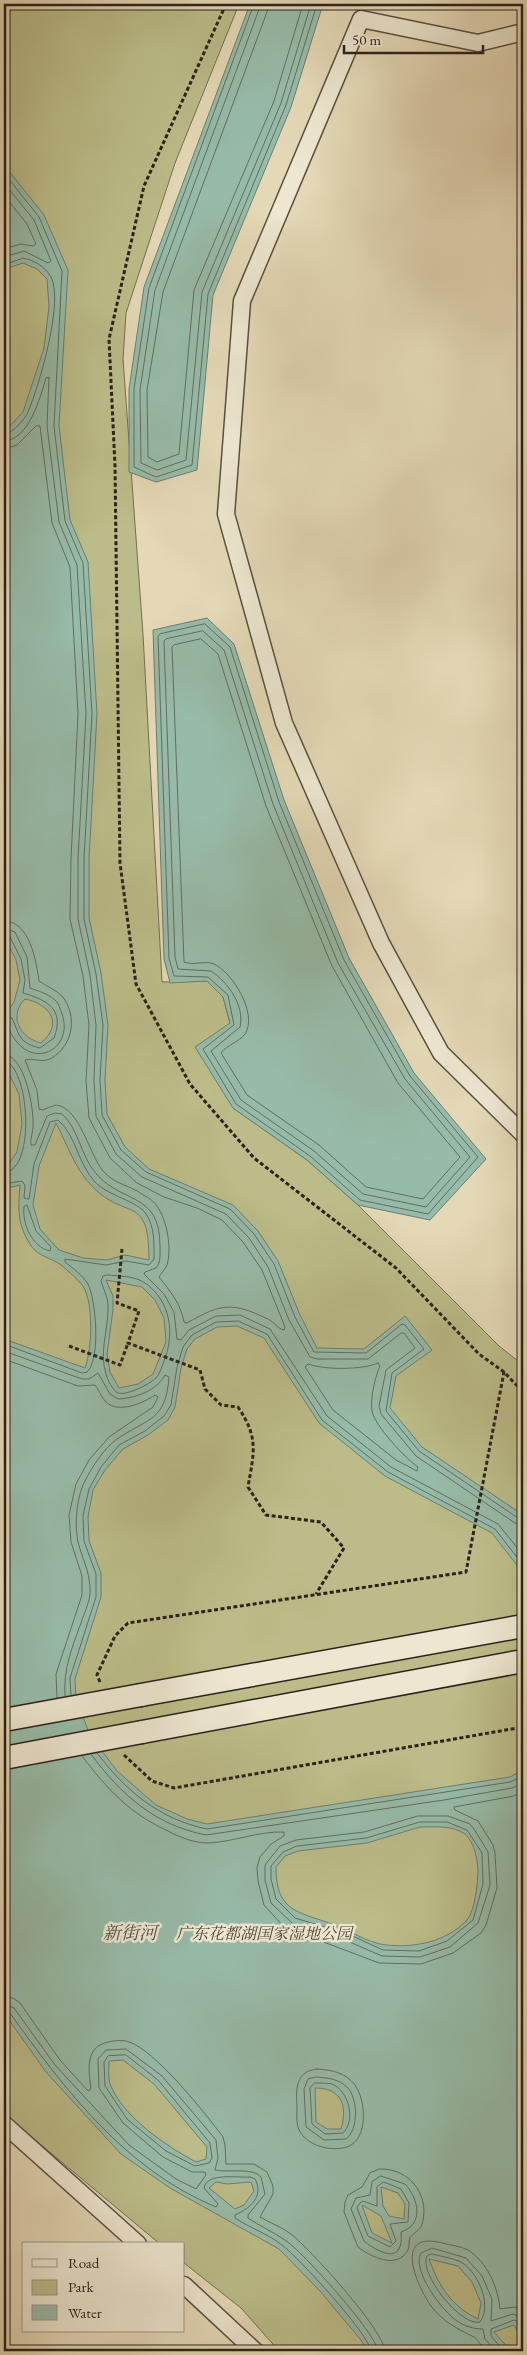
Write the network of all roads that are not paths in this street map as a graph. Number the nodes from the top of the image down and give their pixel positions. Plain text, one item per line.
1 (523, 32) edge
2 (523, 1134) edge
3 (520, 1627) edge
4 (521, 1662) edge
5 (4, 1720) edge
6 (4, 1758) edge
7 (4, 2124) edge
8 (136, 2242) edge
9 (185, 2286) edge
10 (255, 2351) edge

1 - 2 street
3 - 5 main road, bridge
4 - 6 main road, bridge
7 - 8 street
9 - 10 street

